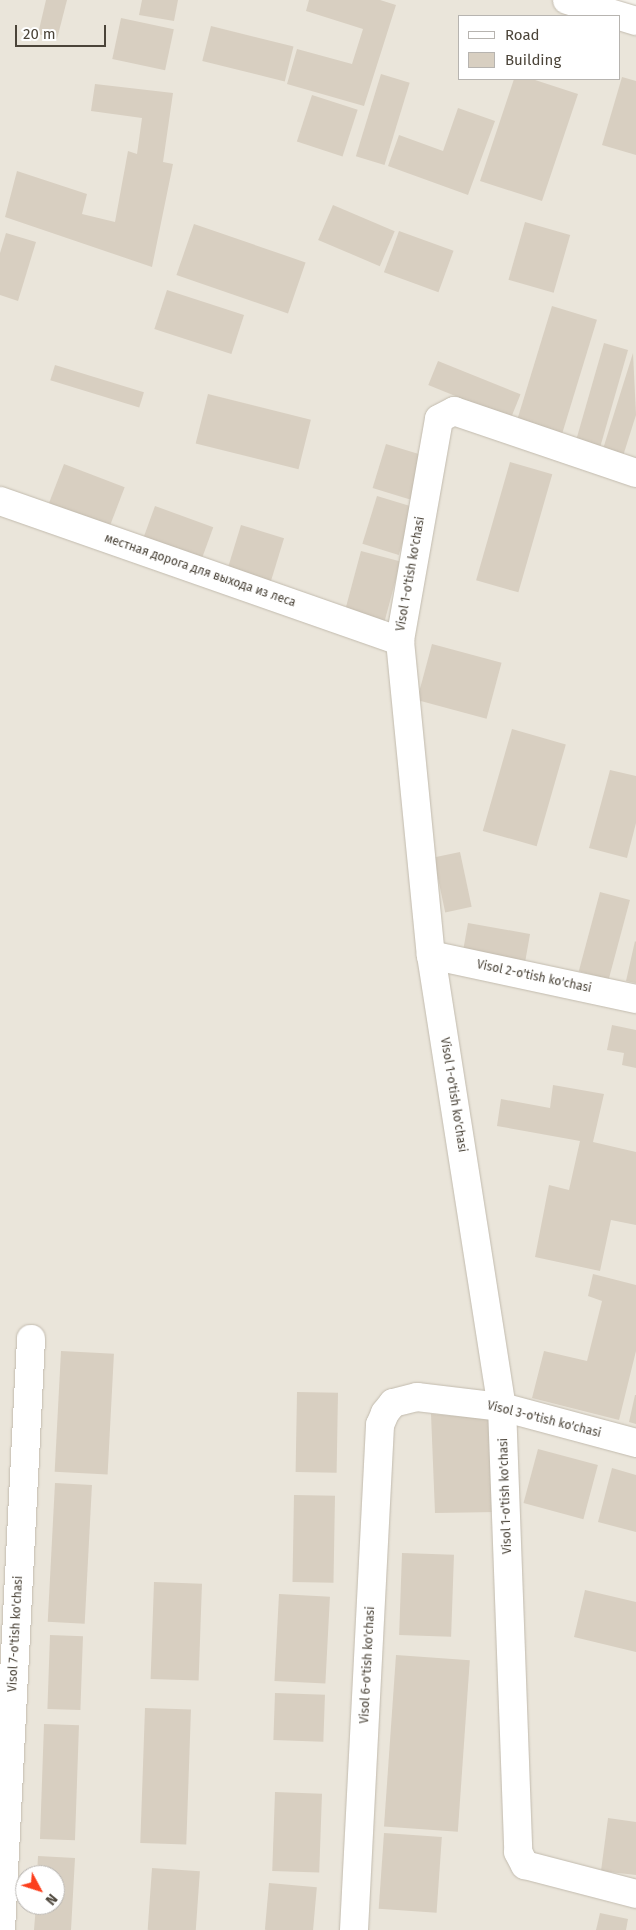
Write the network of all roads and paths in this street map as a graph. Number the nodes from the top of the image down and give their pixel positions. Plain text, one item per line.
1 (567, 0) edge
2 (616, 15) edge
3 (621, 16) edge
4 (636, 21) edge
5 (636, 474) edge
6 (0, 501) edge
7 (400, 641) junction
8 (431, 955) junction
9 (636, 999) edge
10 (31, 1338) dead end
11 (393, 1403) joint
12 (502, 1407) junction
13 (636, 1443) edge
14 (636, 1894) edge
15 (1, 1930) edge
16 (354, 1930) edge

1 - 2 street
3 - 4 street
5 - 7 street, Visol 1-o'tish ko'chasi
6 - 7 street, местная дорога для выхода из леса
7 - 8 street, Visol 1-o'tish ko'chasi
8 - 9 street, Visol 2-o'tish ko'chasi
8 - 12 street, Visol 1-o'tish ko'chasi
10 - 15 street, Visol 7-o'tish ko'chasi
11 - 12 street, Visol 3-o'tish ko'chasi
11 - 16 street, Visol 6-o'tish ko'chasi
12 - 13 street, Visol 3-o'tish ko'chasi
12 - 14 street, Visol 1-o'tish ko'chasi

